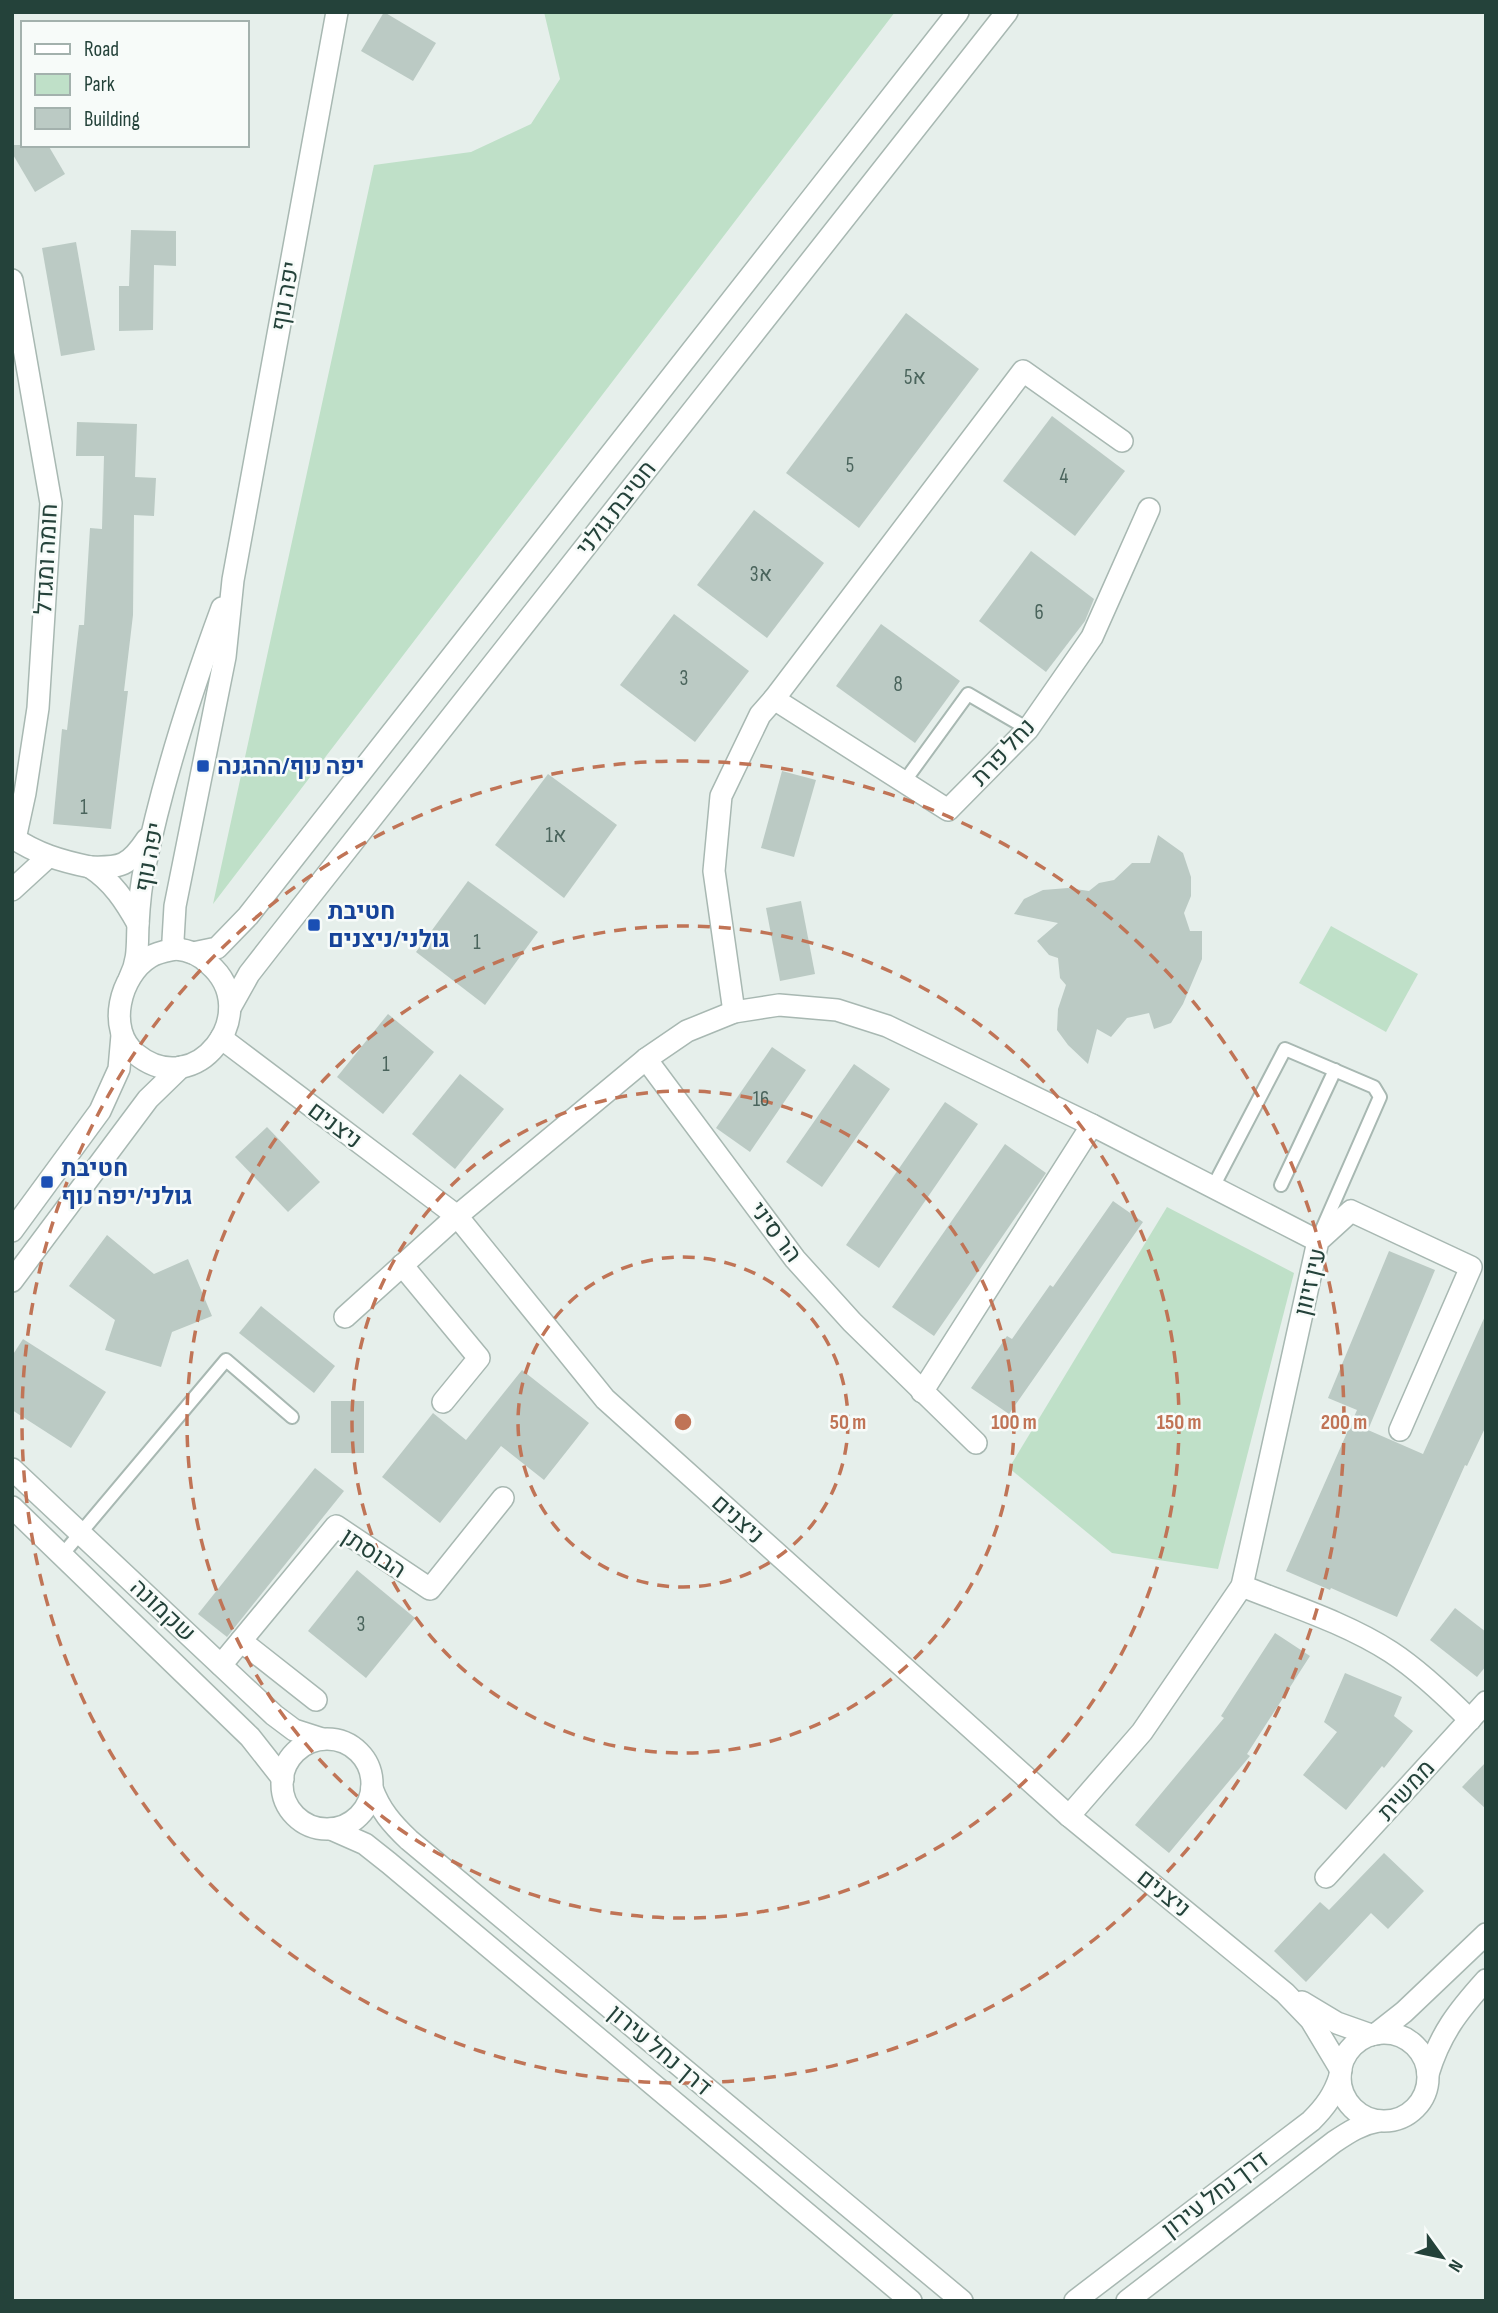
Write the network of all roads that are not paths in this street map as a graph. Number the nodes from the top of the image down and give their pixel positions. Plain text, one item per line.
1 (337, 12) edge
2 (958, 12) edge
3 (1007, 12) edge
4 (12, 280) edge
5 (1122, 441) dead end
6 (1149, 509) dead end
7 (233, 580) junction
8 (774, 699) junction
9 (1028, 729) junction
10 (904, 782) junction
11 (154, 829) junction
12 (13, 838) edge
13 (48, 857) junction
14 (90, 867) junction
15 (12, 890) edge
16 (138, 924) junction
17 (184, 951) junction
18 (131, 977) junction
19 (230, 1008) junction
20 (734, 1012) junction
21 (122, 1035) junction
22 (221, 1038) junction
23 (646, 1059) junction
24 (181, 1067) junction
25 (1335, 1070) junction
26 (1092, 1125) junction
27 (1281, 1185) dead end
28 (1213, 1187) junction
29 (457, 1216) junction
30 (12, 1231) edge
31 (1318, 1241) junction
32 (402, 1265) junction
33 (12, 1281) edge
34 (345, 1317) dead end
35 (922, 1392) junction
36 (443, 1402) dead end
37 (292, 1417) dead end
38 (1400, 1430) dead end
39 (976, 1443) dead end
40 (12, 1469) edge
41 (503, 1498) dead end
42 (12, 1507) edge
43 (81, 1533) junction
44 (62, 1555) junction
45 (1242, 1587) junction
46 (242, 1642) junction
47 (221, 1665) junction
48 (316, 1700) dead end
49 (1486, 1702) edge
50 (1470, 1720) junction
51 (322, 1739) junction
52 (284, 1779) junction
53 (372, 1788) junction
54 (1069, 1816) junction
55 (331, 1829) junction
56 (1326, 1877) dead end
57 (1486, 1934) edge
58 (1486, 1980) edge
59 (1274, 1984) junction
60 (1374, 2035) junction
61 (1340, 2073) junction
62 (1427, 2074) junction
63 (1379, 2121) junction
64 (911, 2301) edge
65 (962, 2301) edge
66 (1075, 2301) edge
67 (1127, 2301) edge

1 - 7 street, יפה נוף
2 - 17 street, חטיבת גולני
3 - 19 street, חטיבת גולני
4 - 12 street, חומה ומגדל
5 - 8 street
6 - 9 street, נחל פרת
7 - 11 street, יפה נוף
7 - 17 street, יפה נוף
8 - 10 street, נחל פרת
8 - 20 street
9 - 10 street, נחל פרת
9 - 10 lane
11 - 14 street
11 - 16 street, יפה נוף
12 - 13 street
13 - 14 street
13 - 15 street
14 - 16 street
16 - 18 street, יפה נוף
17 - 18 street
17 - 19 street
18 - 21 street
19 - 22 street
20 - 23 street
20 - 26 street
21 - 24 street
21 - 30 street
22 - 24 street
22 - 29 street, ניצנים
23 - 29 street
23 - 35 street, הר סיני
24 - 33 street
25 - 27 lane
25 - 28 lane
25 - 31 lane
26 - 28 street
26 - 35 street
28 - 31 street
29 - 32 street
29 - 54 street, ניצנים
31 - 38 street, עין זיוון
31 - 45 street, עין זיוון
32 - 34 street
32 - 36 street
35 - 39 street, הר סיני
37 - 43 lane
40 - 43 street, שקמונה
41 - 46 street, הבוסתן
42 - 44 street, שקמונה
43 - 44 lane
43 - 47 street, שקמונה
44 - 52 street, שקמונה
45 - 50 street
45 - 54 street, עין זיוון
46 - 47 street, הבוסתן
46 - 48 street
47 - 51 street, שקמונה
49 - 50 street, ממשית
50 - 56 street, ממשית
51 - 52 street
51 - 53 street
52 - 55 street
53 - 55 street
53 - 65 street, דרך נחל עירון
54 - 59 street, ניצנים
55 - 64 street, דרך נחל עירון
57 - 60 street
58 - 62 street
59 - 60 street, ניצנים
59 - 61 street, ניצנים
60 - 61 street
60 - 62 street
61 - 63 street
61 - 66 street, דרך נחל עירון
62 - 63 street
63 - 67 street, דרך נחל עירון

